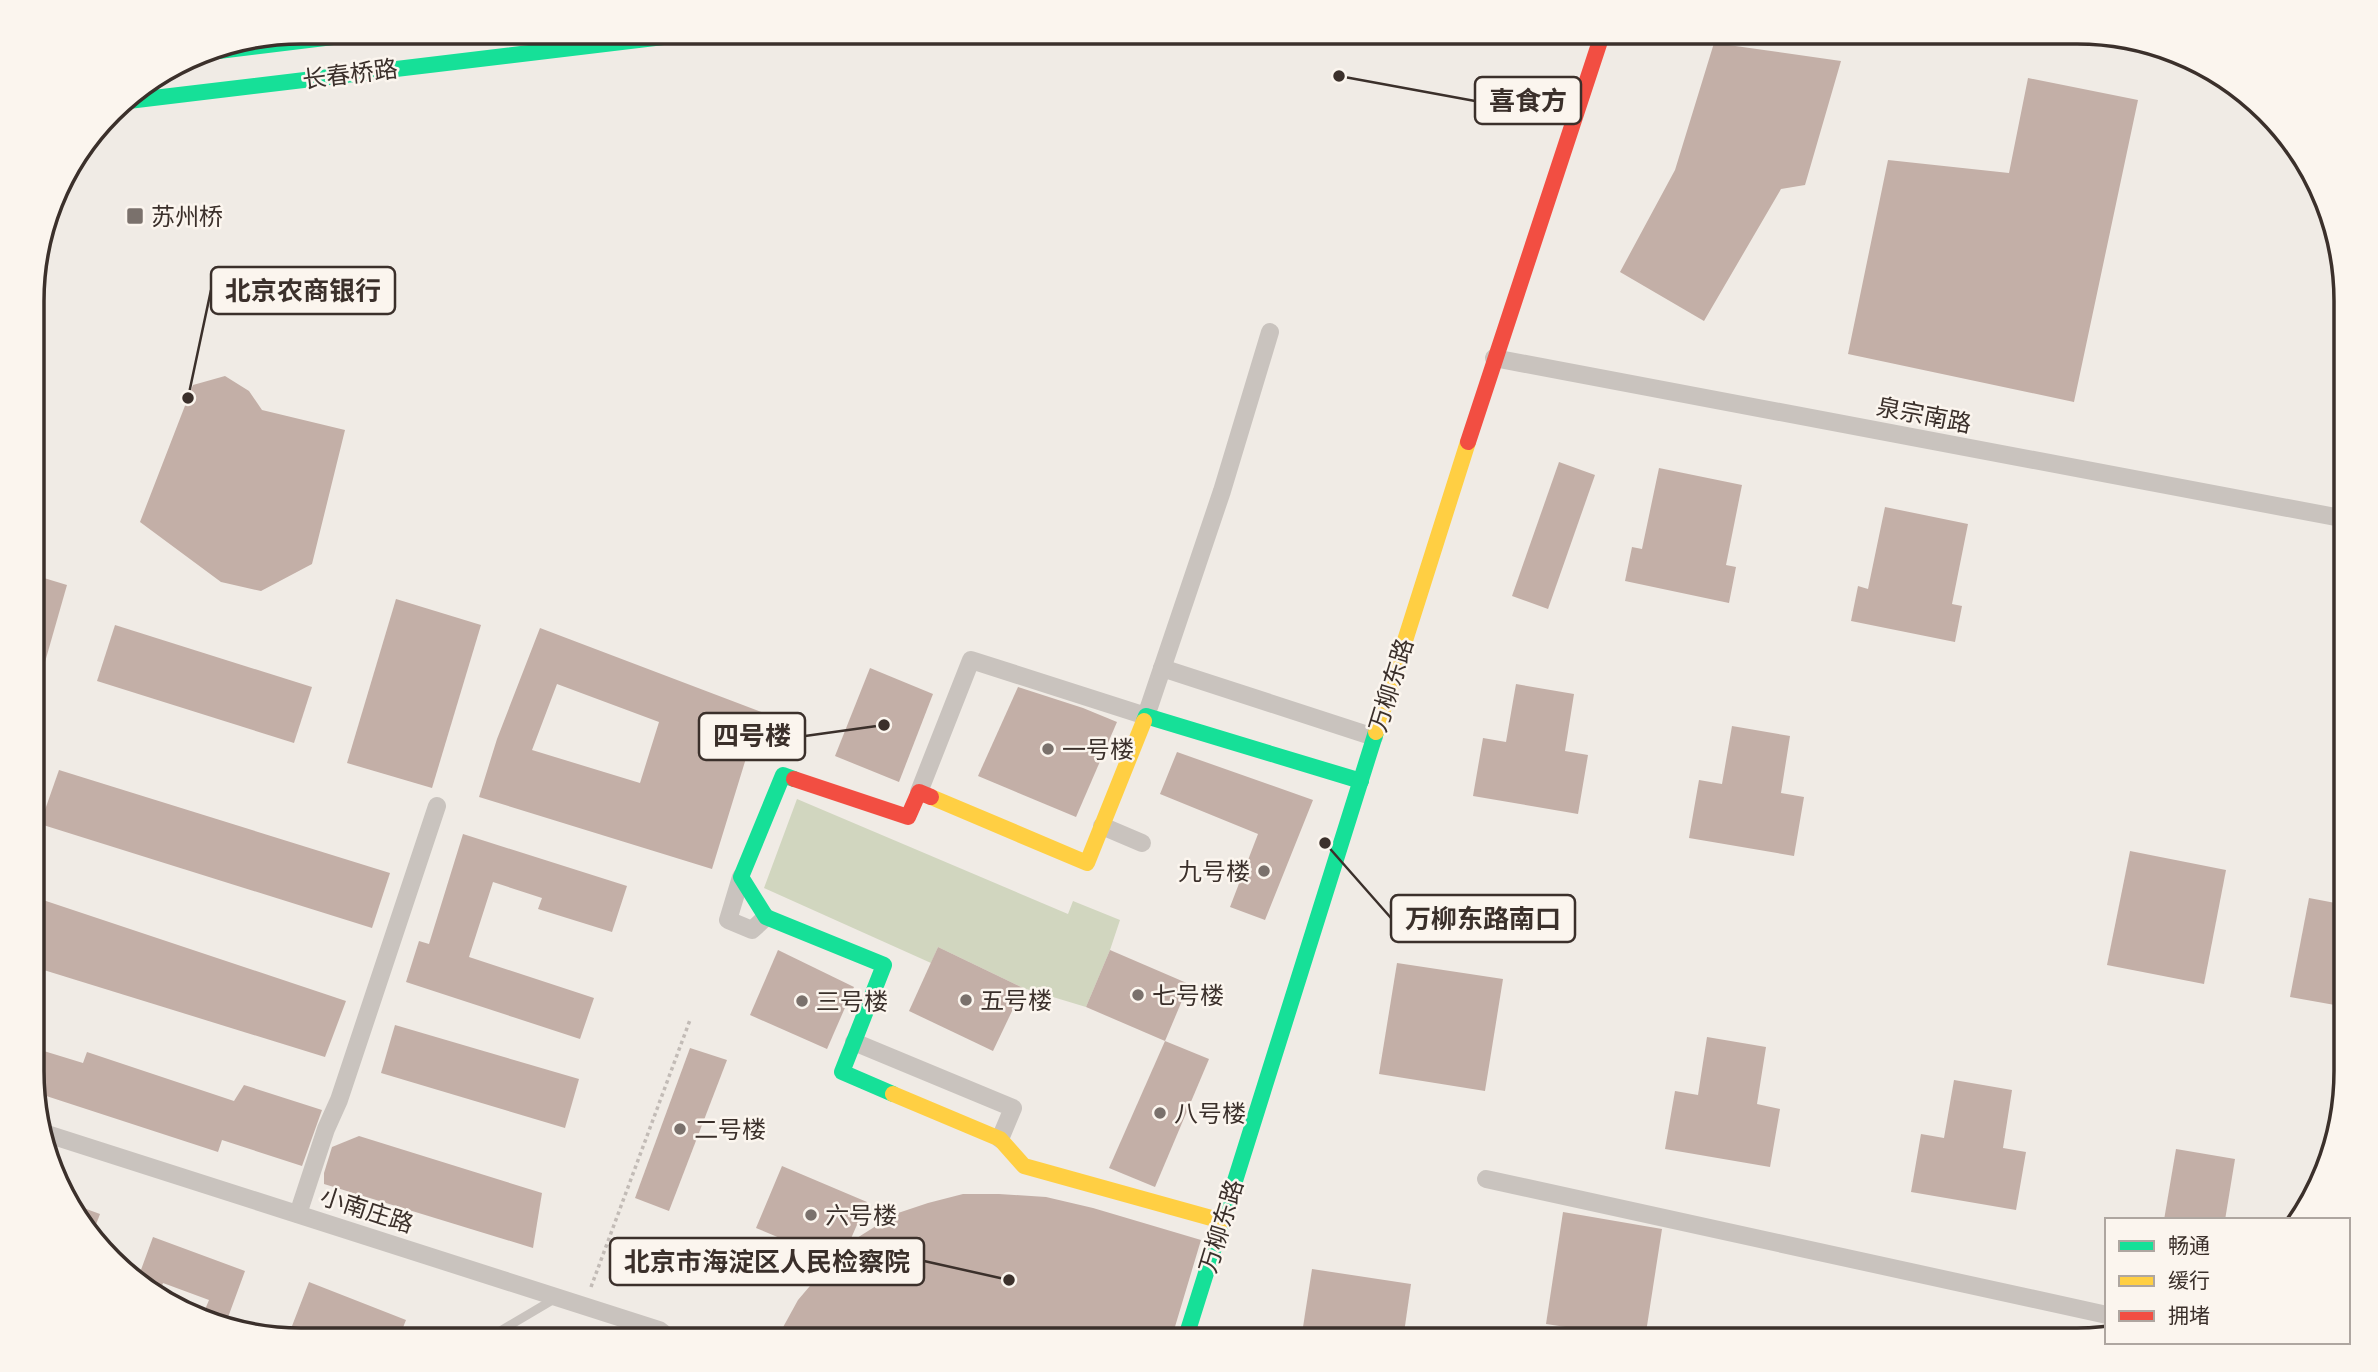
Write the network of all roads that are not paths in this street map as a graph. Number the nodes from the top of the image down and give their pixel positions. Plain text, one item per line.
1 (605, 44) edge
2 (1599, 44) edge
3 (141, 99) edge
4 (1270, 332) dead end
5 (1494, 358) junction
6 (2334, 517) edge
7 (1162, 668) junction
8 (1146, 716) junction
9 (1374, 737) junction
10 (1361, 782) junction
11 (919, 792) junction
12 (438, 806) dead end
13 (1102, 825) junction
14 (1142, 843) dead end
15 (741, 877) junction
16 (766, 917) junction
17 (854, 1042) junction
18 (52, 1136) edge
19 (1000, 1139) junction
20 (1486, 1179) dead end
21 (299, 1214) junction
22 (1222, 1221) junction
23 (557, 1297) junction
24 (2105, 1315) edge
25 (505, 1328) edge
26 (653, 1328) edge
27 (1189, 1328) edge

1 - 3 street, 长春桥路
2 - 5 street, 万柳东路
4 - 7 street
5 - 6 street, 泉宗南路
5 - 9 street, 万柳东路
7 - 8 street
7 - 9 street
8 - 10 street
8 - 11 street
8 - 13 street
9 - 10 street, 万柳东路
10 - 22 street, 万柳东路
11 - 13 street
11 - 15 street
12 - 21 street
13 - 14 street
15 - 16 street
15 - 16 street
16 - 17 street
17 - 19 street
17 - 19 street
18 - 21 street, 小南庄路
19 - 22 street
20 - 24 street
21 - 23 street, 小南庄路
22 - 27 street, 万柳东路
23 - 25 lane
23 - 26 street, 小南庄路

